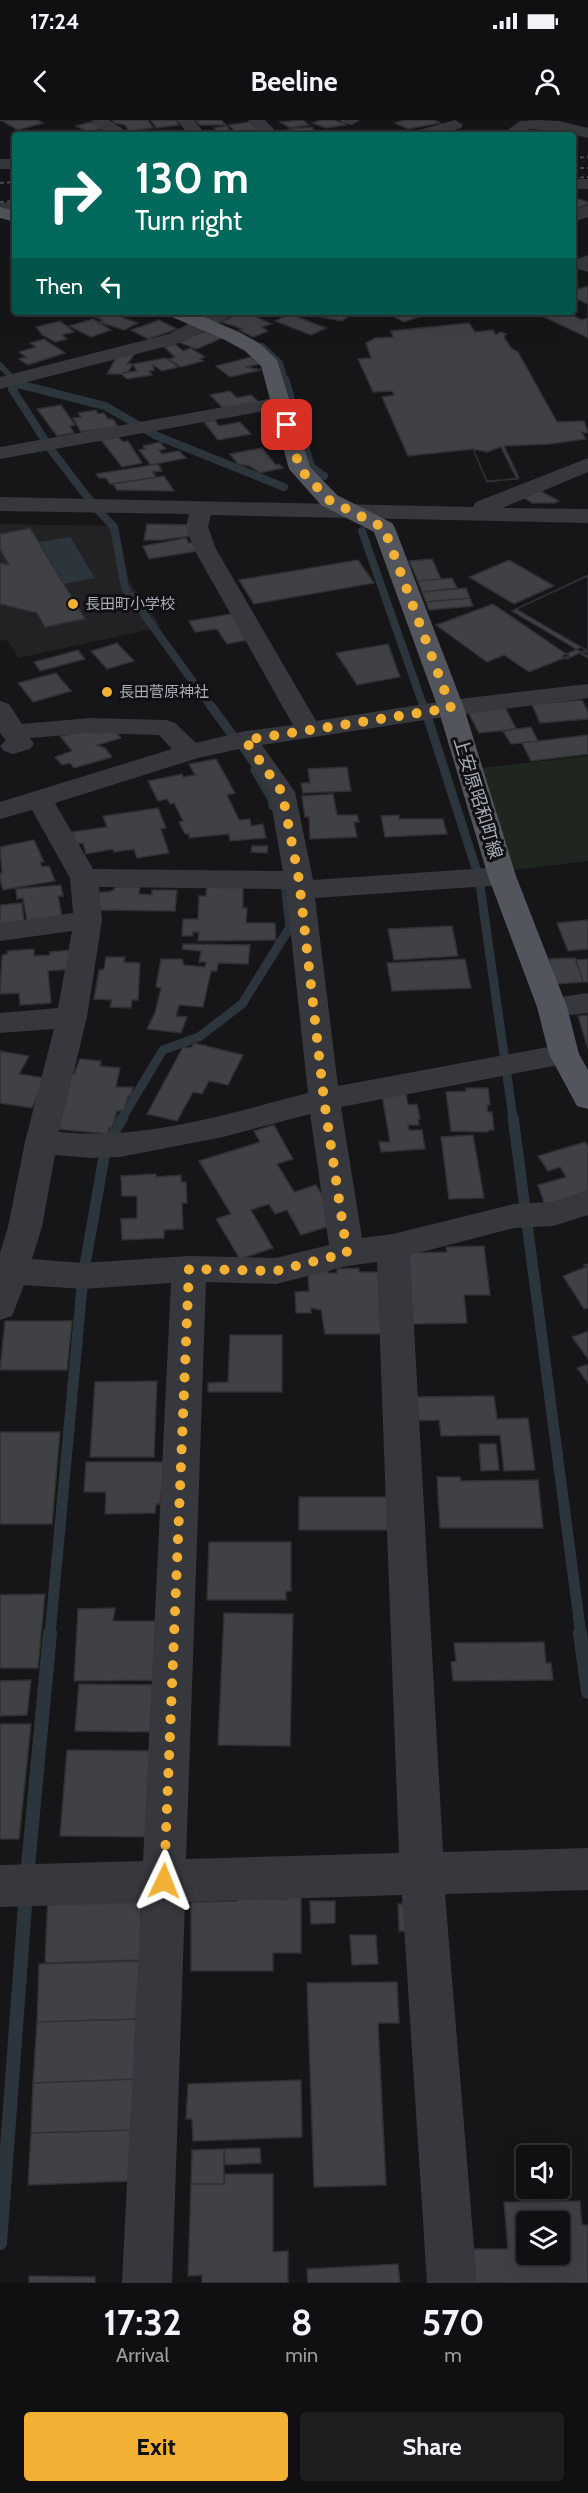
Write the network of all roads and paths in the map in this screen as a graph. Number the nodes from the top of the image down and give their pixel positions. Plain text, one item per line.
1 (100, 120) edge
2 (185, 120) edge
3 (256, 120) edge
4 (456, 126) edge
5 (119, 132) edge
6 (195, 132) edge
7 (268, 132) edge
8 (431, 132) edge
9 (514, 132) edge
10 (588, 133) edge
11 (183, 315) edge
12 (219, 315) edge
13 (204, 325) junction
14 (0, 383) edge
15 (280, 403) junction
16 (0, 453) edge
17 (588, 464) edge
18 (0, 504) edge
19 (201, 509) junction
20 (354, 512) junction
21 (483, 515) junction
22 (588, 516) edge
23 (588, 691) edge
24 (451, 708) junction
25 (0, 709) edge
26 (309, 731) junction
27 (7, 741) edge
28 (237, 741) junction
29 (190, 752) junction
30 (40, 800) junction
31 (0, 811) edge
32 (502, 876) junction
33 (84, 878) junction
34 (290, 883) junction
35 (88, 920) junction
36 (0, 932) edge
37 (588, 1003) edge
38 (552, 1007) junction
39 (72, 1017) junction
40 (0, 1023) edge
41 (564, 1054) junction
42 (588, 1098) edge
43 (324, 1100) junction
44 (41, 1142) junction
45 (588, 1202) edge
46 (13, 1226) edge
47 (393, 1246) junction
48 (347, 1253) junction
49 (189, 1269) junction
50 (13, 1271) junction
51 (0, 1307) edge
52 (577, 1869) edge
53 (422, 1874) junction
54 (164, 1881) junction
55 (16, 1885) edge
56 (147, 2283) edge
57 (452, 2283) edge

1 - 5 street
2 - 6 street
3 - 7 street
4 - 8 street
9 - 10 street
11 - 13 main road, 上安原昭和町線
12 - 13 street
13 - 14 street
13 - 15 main road, 上安原昭和町線
15 - 16 street
15 - 20 main road, 上安原昭和町線
17 - 21 street
18 - 19 street
19 - 20 street
19 - 26 street
20 - 21 street
20 - 24 main road, 上安原昭和町線
21 - 22 street
23 - 24 street
24 - 26 street
24 - 32 main road, 上安原昭和町線
25 - 27 street
26 - 28 street
27 - 29 street
28 - 29 street
28 - 34 street
29 - 30 street
30 - 31 street
30 - 33 street
32 - 34 street
32 - 38 main road, 上安原昭和町線
33 - 34 street
33 - 35 street
34 - 43 street
35 - 36 street
35 - 39 street
37 - 38 street
38 - 41 main road, 上安原昭和町線
39 - 40 street
39 - 44 street
41 - 42 main road, 上安原昭和町線
41 - 43 street
43 - 44 street
43 - 48 street
44 - 46 street
45 - 47 street
46 - 50 street
47 - 48 street
47 - 53 street
48 - 49 street
49 - 50 street
49 - 54 street
50 - 51 street
52 - 53 street
53 - 54 street
53 - 57 street
54 - 55 street
54 - 56 street

